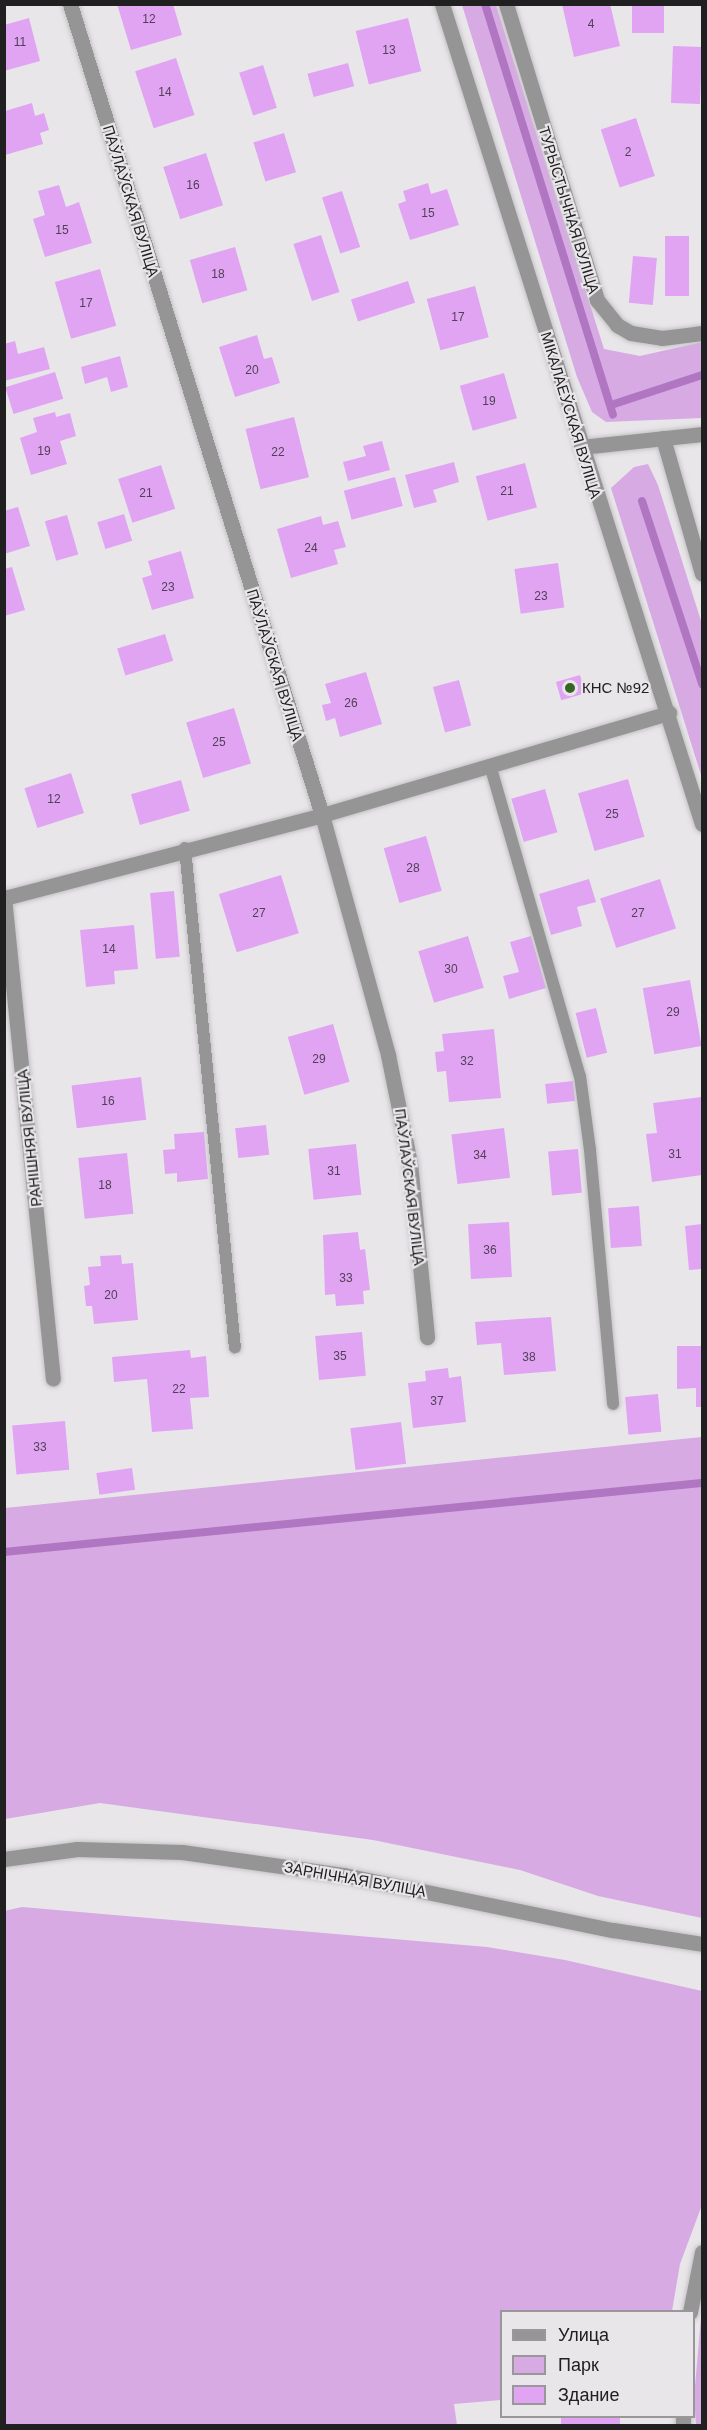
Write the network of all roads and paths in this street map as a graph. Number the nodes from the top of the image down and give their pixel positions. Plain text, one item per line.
1 (70, 4) edge
2 (442, 4) edge
3 (506, 4) edge
4 (702, 333) edge
5 (702, 434) edge
6 (663, 438) junction
7 (581, 447) junction
8 (702, 574) edge
9 (669, 713) junction
10 (490, 765) junction
11 (322, 815) junction
12 (702, 824) edge
13 (185, 848) junction
14 (5, 897) edge
15 (427, 1337) dead end
16 (236, 1348) dead end
17 (53, 1379) dead end
18 (613, 1404) dead end
19 (4, 1859) edge
20 (702, 1944) edge
21 (700, 2258) edge
22 (690, 2310) edge

1 - 11 street, ПАЎЛАЎСКАЯ ВУЛІЦА
2 - 7 street, МІКАЛАЕЎСКАЯ ВУЛІЦА
3 - 4 street, ТУРЫСТЫЧНАЯ ВУЛІЦА
5 - 6 street
6 - 7 street
6 - 8 street
7 - 9 street, МІКАЛАЕЎСКАЯ ВУЛІЦА
9 - 10 street
9 - 12 street, МІКАЛАЕЎСКАЯ ВУЛІЦА
10 - 11 street
10 - 18 lane
11 - 13 street
11 - 15 street, ПАЎЛАЎСКАЯ ВУЛІЦА
13 - 14 street
13 - 16 lane
14 - 17 street, РАНІШНЯЯ ВУЛІЦА
19 - 20 street, ЗАРНІЧНАЯ ВУЛІЦА
21 - 22 street

